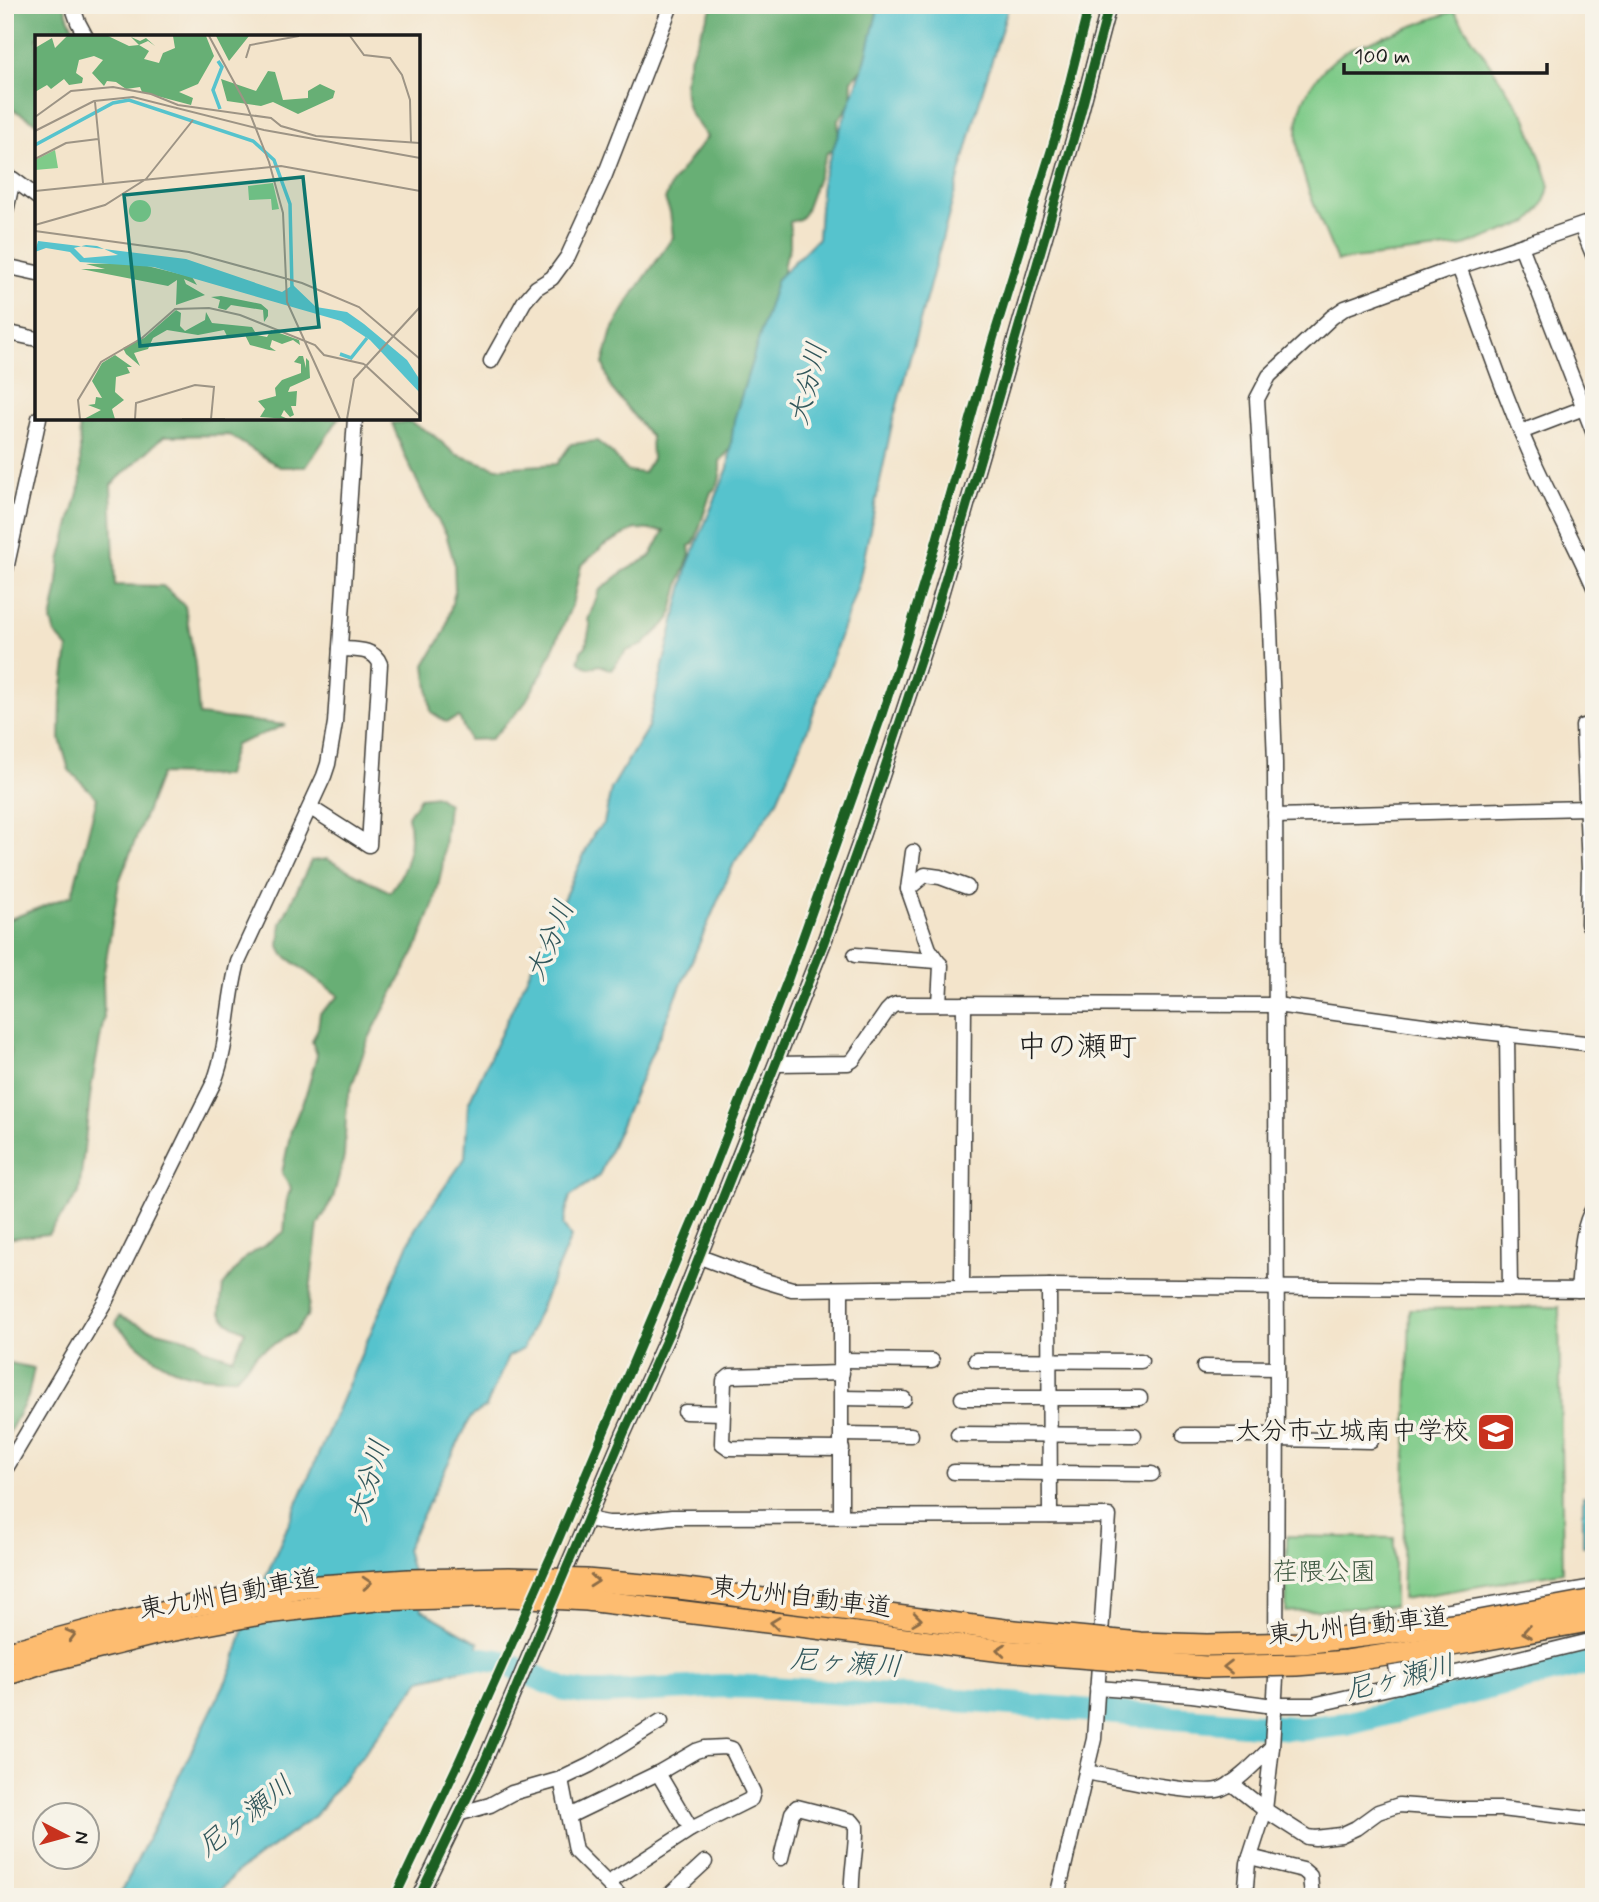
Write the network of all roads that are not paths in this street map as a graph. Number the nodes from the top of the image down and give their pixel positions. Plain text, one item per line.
1 (72, 5) edge
2 (671, 5) edge
3 (1109, 5) edge
4 (85, 35) edge
5 (35, 196) edge
6 (5, 216) edge
7 (1588, 223) edge
8 (1521, 246) junction
9 (1594, 257) edge
10 (5, 266) edge
11 (1459, 267) junction
12 (35, 273) edge
13 (5, 332) edge
14 (35, 339) edge
15 (491, 361) dead end
16 (1589, 406) edge
17 (38, 420) edge
18 (355, 420) edge
19 (1521, 432) junction
20 (1594, 435) edge
21 (9, 539) edge
22 (5, 574) edge
23 (1594, 587) edge
24 (340, 649) junction
25 (1583, 726) dead end
26 (311, 808) junction
27 (1587, 808) junction
28 (1275, 816) junction
29 (913, 852) dead end
30 (967, 887) dead end
31 (908, 889) junction
32 (1588, 924) dead end
33 (855, 955) dead end
34 (937, 961) junction
35 (939, 1004) junction
36 (964, 1004) junction
37 (1276, 1005) junction
38 (1507, 1034) junction
39 (1594, 1044) edge
40 (777, 1064) junction
41 (1594, 1207) edge
42 (700, 1257) junction
43 (1049, 1286) junction
44 (962, 1287) junction
45 (841, 1289) junction
46 (1277, 1289) junction
47 (1510, 1290) junction
48 (1578, 1290) junction
49 (1594, 1290) edge
50 (975, 1360) dead end
51 (932, 1361) dead end
52 (1050, 1361) junction
53 (1141, 1361) dead end
54 (842, 1366) junction
55 (1204, 1367) dead end
56 (1277, 1368) junction
57 (842, 1398) junction
58 (962, 1398) dead end
59 (1050, 1398) junction
60 (1140, 1398) dead end
61 (904, 1399) dead end
62 (685, 1412) dead end
63 (723, 1413) junction
64 (842, 1434) junction
65 (958, 1434) dead end
66 (1184, 1434) dead end
67 (911, 1435) dead end
68 (1050, 1435) junction
69 (1134, 1435) dead end
70 (1277, 1437) junction
71 (1371, 1441) dead end
72 (842, 1449) junction
73 (5, 1470) edge
74 (954, 1472) dead end
75 (1050, 1473) junction
76 (1152, 1474) dead end
77 (841, 1516) junction
78 (1050, 1516) junction
79 (587, 1519) junction
80 (1594, 1587) edge
81 (1594, 1600) edge
82 (1594, 1620) edge
83 (1594, 1640) edge
84 (5, 1653) edge
85 (5, 1675) edge
86 (1400, 1686) junction
87 (1097, 1688) junction
88 (1274, 1705) junction
89 (661, 1721) dead end
90 (1272, 1747) junction
91 (1086, 1772) junction
92 (658, 1773) junction
93 (561, 1779) junction
94 (1231, 1783) junction
95 (1265, 1810) junction
96 (461, 1813) junction
97 (569, 1816) junction
98 (1594, 1820) edge
99 (691, 1829) junction
100 (1250, 1857) junction
101 (781, 1858) dead end
102 (705, 1862) dead end
103 (608, 1883) junction
104 (419, 1897) edge
105 (621, 1897) edge
106 (667, 1897) edge
107 (852, 1897) edge
108 (1057, 1897) edge
109 (1245, 1897) edge
110 (1312, 1897) edge

1 - 4 street
2 - 15 street
3 - 40 street
5 - 6 street
7 - 8 street
7 - 9 street
8 - 11 street
8 - 16 street
10 - 12 street
11 - 19 street
11 - 28 street
13 - 14 street
16 - 19 street
16 - 20 street
17 - 21 street
18 - 24 street
19 - 23 street
21 - 22 street
24 - 26 street
24 - 26 street
25 - 27 street
26 - 73 street
27 - 28 street
27 - 32 street
28 - 37 street
29 - 31 street
30 - 31 street
31 - 34 street
33 - 34 street
34 - 35 street
35 - 36 street
35 - 40 street
36 - 37 street
36 - 44 street
37 - 38 street
37 - 46 street
38 - 39 street
38 - 47 street
40 - 42 street
41 - 48 street
42 - 45 street
42 - 79 street
43 - 44 street
43 - 46 street
43 - 52 street
44 - 45 street
45 - 54 street
46 - 47 street
46 - 56 street
47 - 48 street
48 - 49 street
50 - 52 street
51 - 54 street
52 - 53 street
52 - 59 street
54 - 57 street
54 - 63 street
55 - 56 street
56 - 70 street
57 - 61 street
57 - 64 street
58 - 59 street
59 - 60 street
59 - 68 street
62 - 63 street
63 - 72 street
64 - 67 street
64 - 72 street
65 - 68 street
66 - 70 street
68 - 69 street
68 - 75 street
70 - 71 street
70 - 88 street
72 - 77 street
74 - 75 street
75 - 76 street
75 - 78 street
77 - 78 street
77 - 79 street
78 - 87 street
79 - 96 street
80 - 86 street
84 -> 81 highway, 東九州自動車道, bridge
82 -> 85 highway, 東九州自動車道, bridge
83 - 86 street
86 - 88 street
87 - 88 street
87 - 91 street
88 - 90 street
89 - 93 street
90 - 94 street
90 - 95 street
91 - 94 street
91 - 108 street
92 - 97 street
92 - 99 street
92 - 99 street
93 - 96 street
93 - 97 street
94 - 95 street
95 - 98 street
95 - 100 street
96 - 104 street
97 - 103 street
99 - 103 street
100 - 109 street
100 - 110 street
101 - 107 street
102 - 106 street
103 - 105 street

